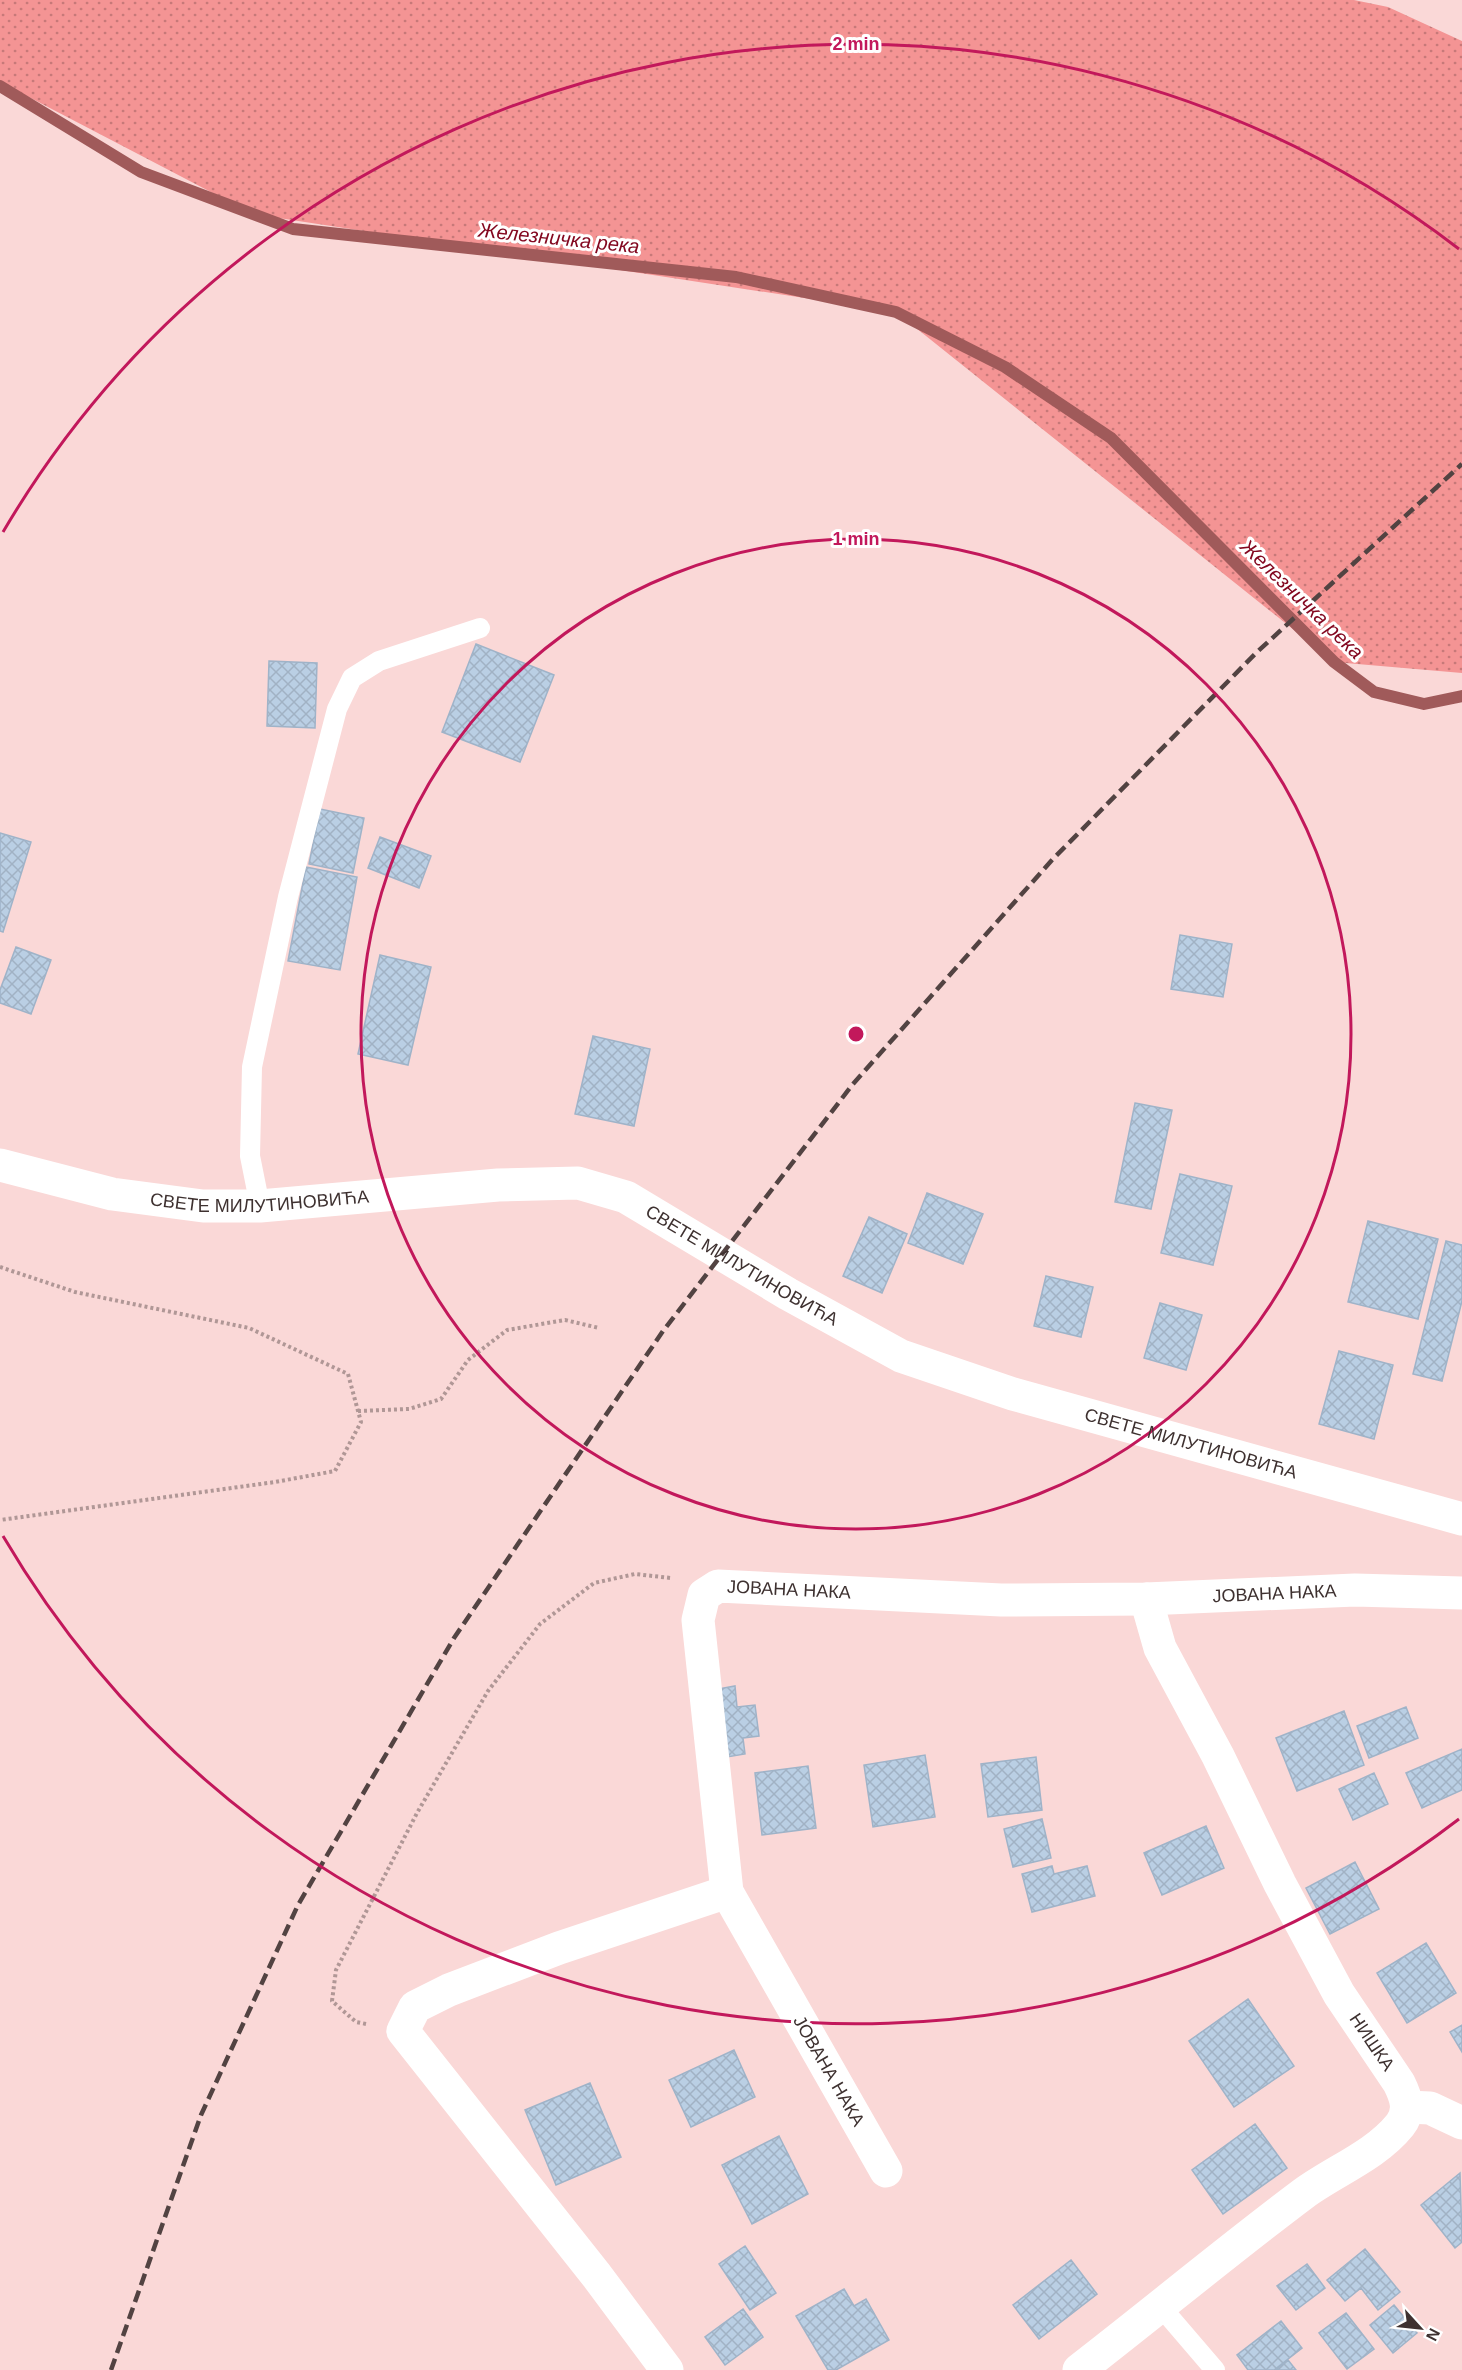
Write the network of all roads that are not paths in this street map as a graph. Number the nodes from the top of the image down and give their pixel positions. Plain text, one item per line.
1 (480, 628) dead end
2 (0, 1165) edge
3 (260, 1206) junction
4 (1462, 1519) edge
5 (1462, 1593) edge
6 (1146, 1599) junction
7 (727, 1892) junction
8 (1407, 2107) junction
9 (1462, 2123) edge
10 (886, 2171) dead end
11 (1161, 2307) junction
12 (667, 2370) edge
13 (1079, 2370) edge
14 (1215, 2370) edge

1 - 3 lane
2 - 3 street, СВЕТЕ МИЛУТИНОВИЋА
3 - 4 street, СВЕТЕ МИЛУТИНОВИЋА
5 - 6 street, ЈОВАНА НАКА
6 - 7 street, ЈОВАНА НАКА
6 - 8 street, НИШКА
7 - 10 street, ЈОВАНА НАКА
7 - 12 street
8 - 9 street
8 - 11 street
11 - 13 street
11 - 14 lane

